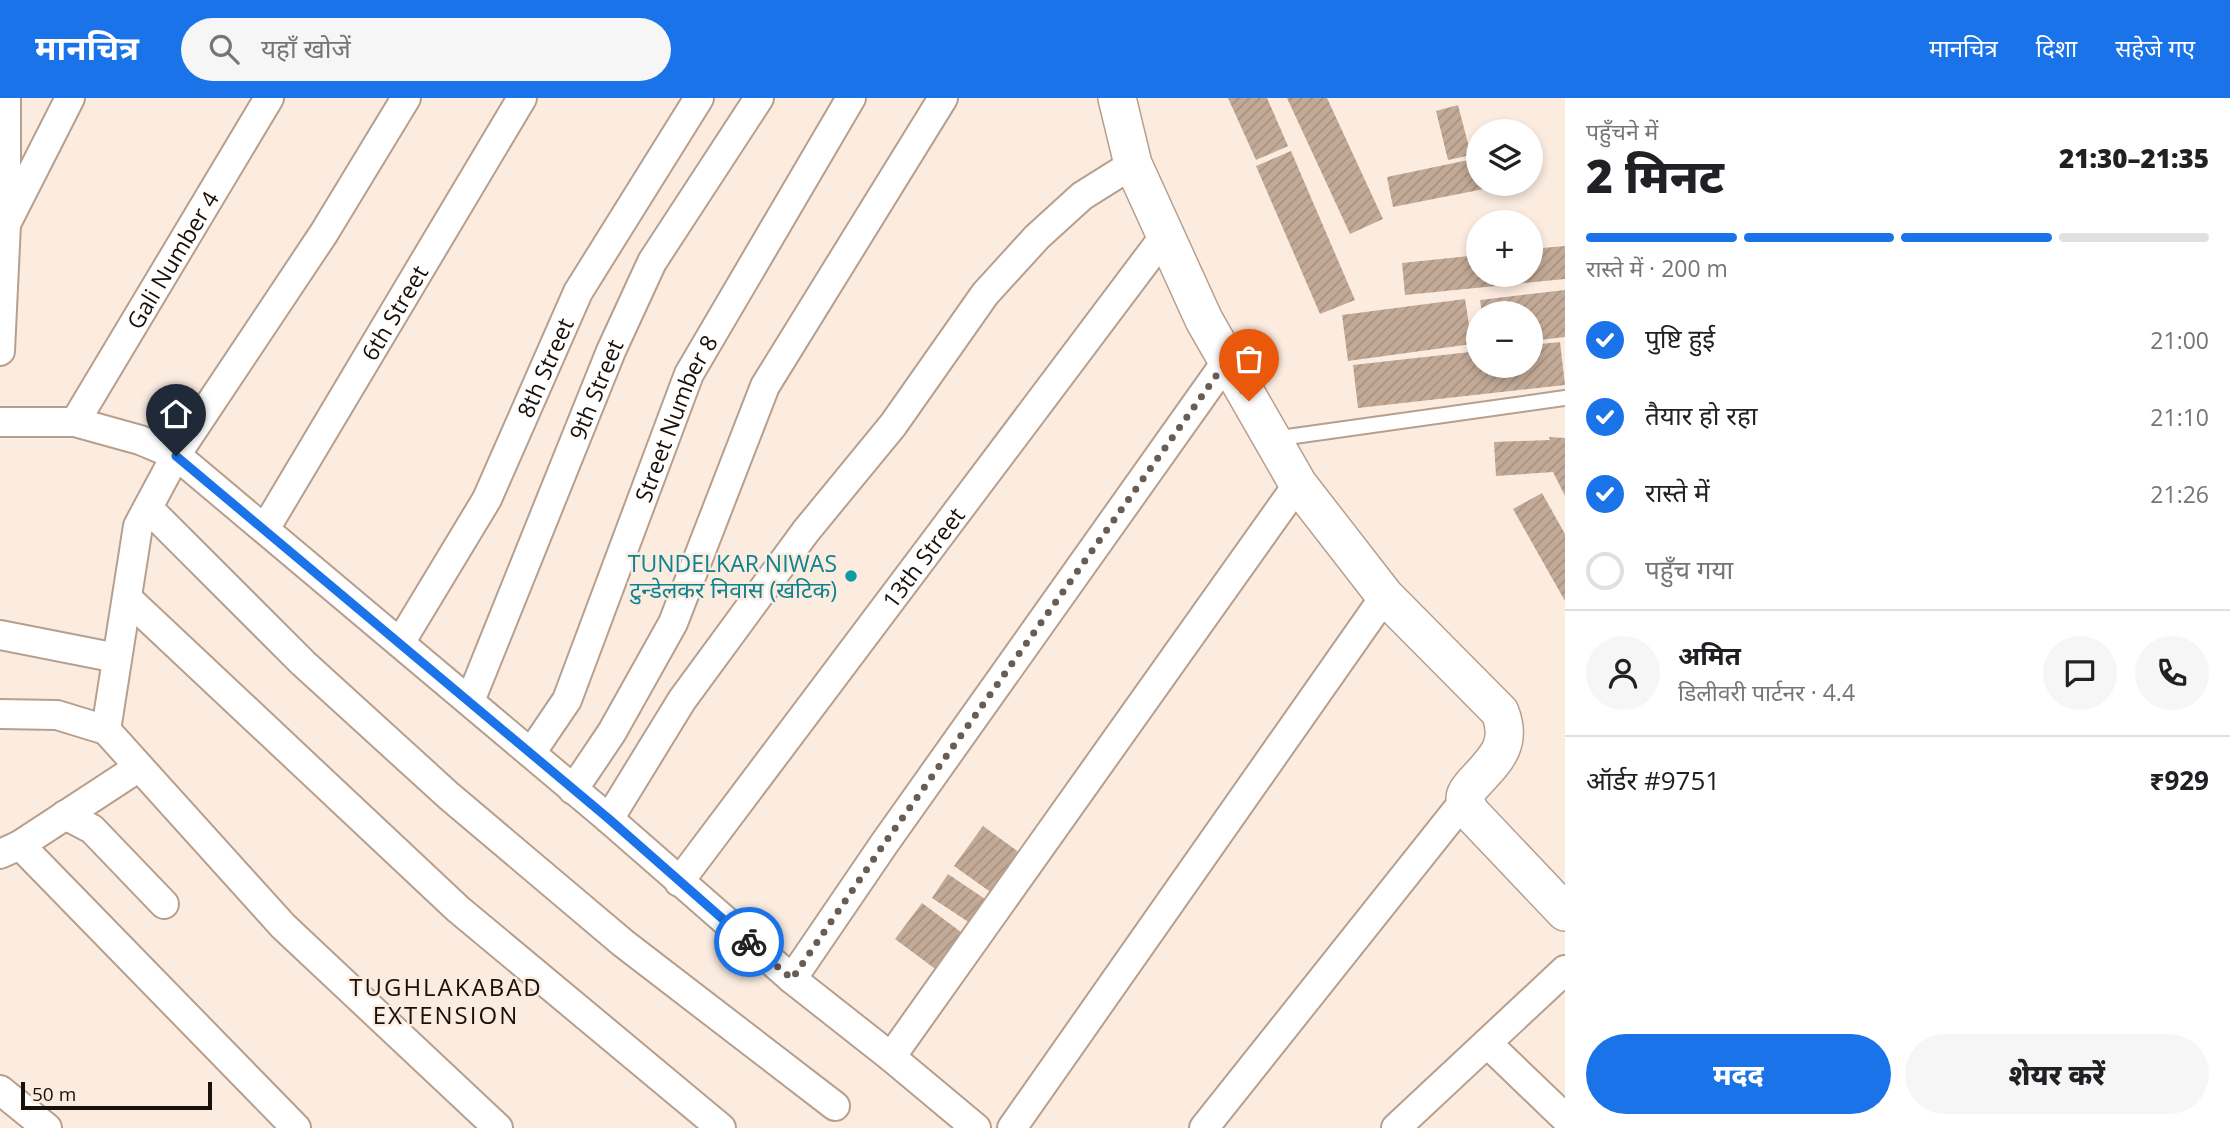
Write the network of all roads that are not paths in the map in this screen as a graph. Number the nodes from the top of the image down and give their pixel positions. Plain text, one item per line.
1 (6, 98) edge
2 (69, 98) edge
3 (269, 98) edge
4 (406, 98) edge
5 (522, 98) edge
6 (699, 98) edge
7 (759, 98) edge
8 (850, 98) edge
9 (943, 98) edge
10 (1117, 98) edge
11 (1133, 164) junction
12 (6, 224) junction
13 (1166, 234) junction
14 (0, 351) edge
15 (1226, 362) junction
16 (1565, 398) edge
17 (0, 422) edge
18 (75, 422) junction
19 (1271, 439) junction
20 (176, 456) junction
21 (1298, 484) junction
22 (148, 508) junction
23 (265, 529) junction
24 (1384, 596) junction
25 (127, 598) junction
26 (0, 635) edge
27 (400, 643) junction
28 (117, 658) junction
29 (470, 701) junction
30 (0, 714) edge
31 (106, 730) junction
32 (531, 753) junction
33 (139, 767) junction
34 (573, 790) junction
35 (1465, 800) junction
36 (65, 815) junction
37 (609, 819) junction
38 (10, 850) edge
39 (679, 882) junction
40 (164, 904) dead end
41 (1565, 912) edge
42 (1565, 970) edge
43 (792, 979) junction
44 (1487, 1043) junction
45 (891, 1057) junction
46 (0, 1090) edge
47 (835, 1107) dead end
48 (1565, 1118) edge
49 (47, 1128) edge
50 (296, 1128) edge
51 (498, 1128) edge
52 (721, 1128) edge
53 (976, 1128) edge
54 (1012, 1128) edge
55 (1204, 1128) edge
56 (1396, 1128) edge

1 - 12 street
2 - 12 street
3 - 18 street, Gali Number 4
4 - 20 street
5 - 23 street, 6th Street
6 - 27 street, 8th Street
7 - 29 street, 9th Street
8 - 32 street, Street Number 8
9 - 34 street
10 - 11 street
11 - 13 street
11 - 37 street
12 - 14 street
13 - 15 street
13 - 39 street, 13th Street
15 - 19 street
15 - 43 street
16 - 19 lane
17 - 18 street
18 - 20 street
19 - 21 street
20 - 22 street
20 - 23 street
21 - 24 street
21 - 45 street
22 - 25 street
22 - 47 street
23 - 27 street
24 - 35 street
24 - 54 street
25 - 28 street
25 - 52 street
26 - 28 street
27 - 29 street
28 - 31 street
29 - 32 street
30 - 31 street
31 - 33 street
32 - 34 street
33 - 36 street
33 - 51 street
34 - 37 street
35 - 41 street
35 - 55 street
36 - 38 street
36 - 40 street
37 - 39 street
38 - 50 street
39 - 43 street
42 - 44 street
43 - 45 street
44 - 48 street
44 - 56 street
45 - 53 street
46 - 49 street

